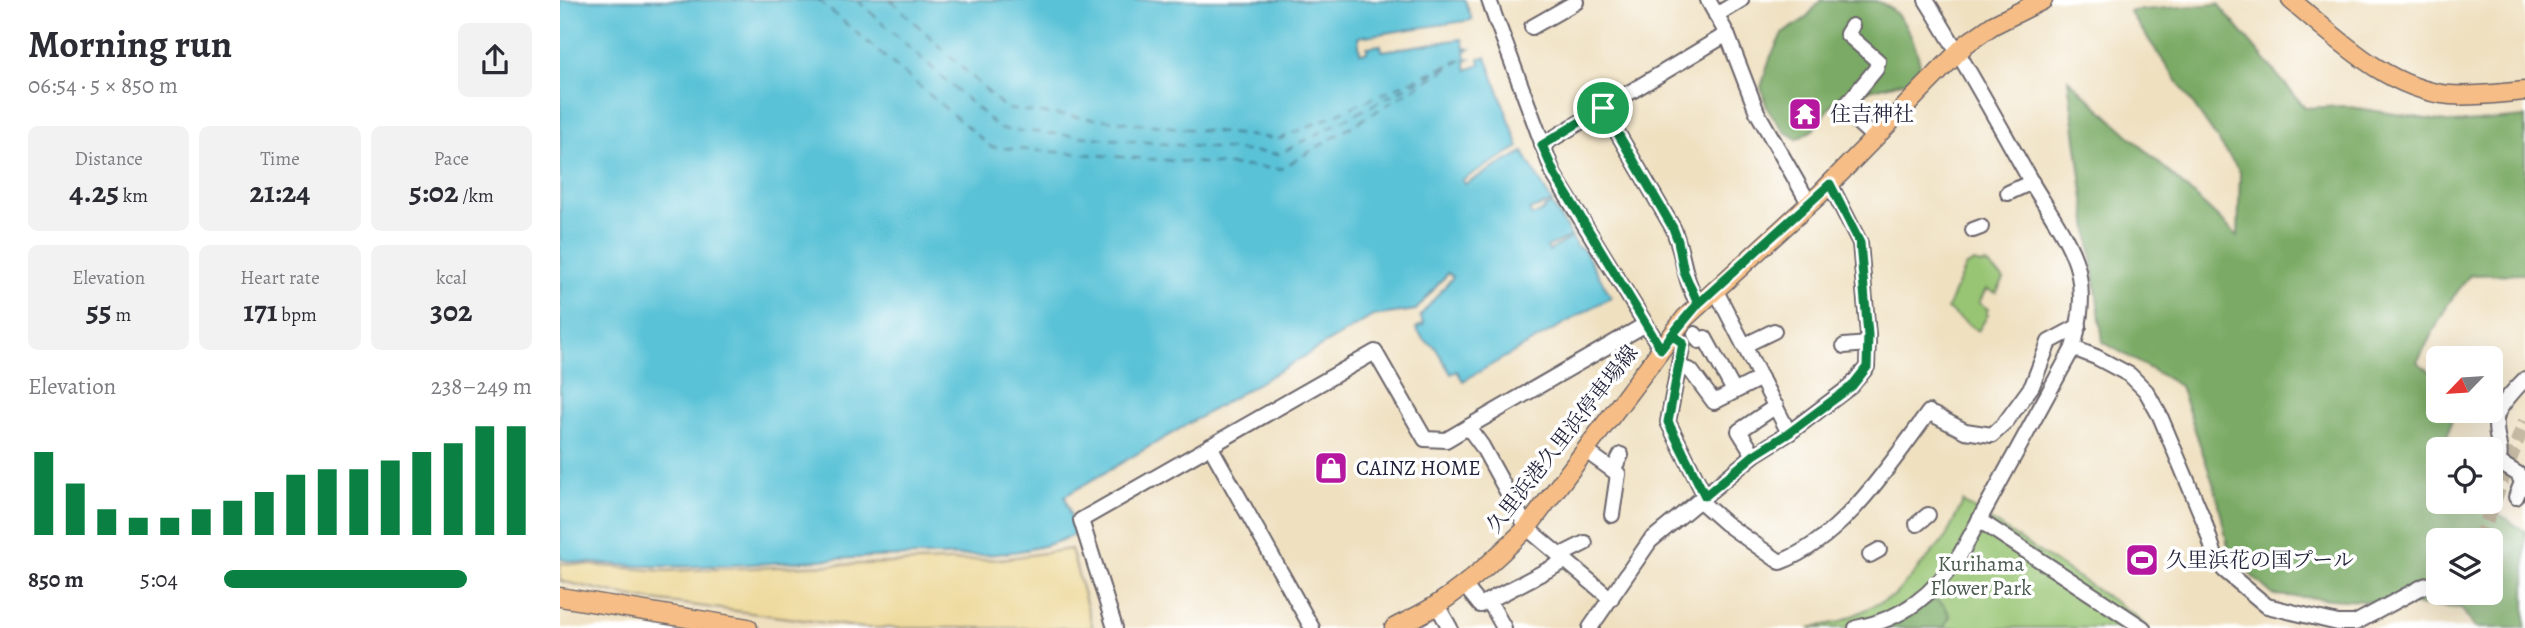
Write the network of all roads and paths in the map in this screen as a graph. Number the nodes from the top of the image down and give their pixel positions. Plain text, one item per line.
1 (1489, 0) edge
2 (1708, 0) edge
3 (1741, 0) edge
4 (1926, 0) edge
5 (2043, 0) edge
6 (2291, 0) edge
7 (1576, 2) dead end
8 (1716, 15) junction
9 (1852, 26) dead end
10 (1532, 27) dead end
11 (1727, 34) junction
12 (1958, 51) junction
13 (2525, 92) edge
14 (1603, 108) junction
15 (1875, 138) junction
16 (1542, 145) junction
17 (2032, 182) junction
18 (1830, 184) junction
19 (2008, 193) dead end
20 (1809, 204) junction
21 (1715, 289) junction
22 (1698, 304) junction
23 (1646, 324) junction
24 (2079, 326) junction
25 (1774, 331) dead end
26 (1695, 334) dead end
27 (1666, 342) junction
28 (1868, 344) junction
29 (1745, 345) junction
30 (1844, 346) dead end
31 (2073, 348) junction
32 (1680, 367) junction
33 (1761, 378) junction
34 (2525, 379) edge
35 (1734, 391) junction
36 (1776, 406) junction
37 (1468, 427) junction
38 (1789, 433) junction
39 (2496, 437) edge
40 (1210, 446) junction
41 (1587, 451) junction
42 (1754, 455) junction
43 (1621, 456) dead end
44 (2503, 464) edge
45 (1618, 474) junction
46 (2516, 497) dead end
47 (1702, 498) junction
48 (1612, 514) dead end
49 (1979, 520) junction
50 (1527, 528) junction
51 (1584, 543) dead end
52 (1562, 559) junction
53 (1464, 585) junction
54 (2426, 585) edge
55 (560, 597) edge
56 (1611, 599) junction
57 (1489, 601) junction
58 (1437, 605) junction
59 (707, 625) edge
60 (748, 628) edge
61 (1115, 628) edge
62 (1312, 628) edge
63 (1394, 628) edge
64 (1450, 628) edge
65 (1504, 628) edge
66 (1590, 628) edge
67 (1856, 628) edge
68 (2143, 628) edge

1 - 16 street
2 - 8 street
3 - 8 street
4 - 12 street
5 - 12 main road, 久里浜港久里浜停車場線
6 - 13 main road
7 - 10 street
8 - 11 street
9 - 15 street
11 - 14 street
11 - 20 street
12 - 15 main road, 久里浜港久里浜停車場線
12 - 17 street
14 - 16 street
14 - 22 street
15 - 18 main road, 久里浜港久里浜停車場線
16 - 23 street
17 - 19 street
17 - 24 street
18 - 20 main road, 久里浜港久里浜停車場線
18 - 28 street
20 - 21 main road, 久里浜港久里浜停車場線
21 - 22 main road, 久里浜港久里浜停車場線
21 - 29 street
22 - 27 main road, 久里浜港久里浜停車場線
23 - 27 street
23 - 37 street
24 - 31 street
24 - 47 street
25 - 29 street
26 - 35 street
27 - 32 street
27 - 41 main road, 久里浜港久里浜停車場線
28 - 30 street
28 - 38 street
29 - 33 street
31 - 49 street
31 - 54 street
32 - 35 street
32 - 47 street
33 - 35 street
33 - 36 street
34 - 39 street
36 - 38 street
36 - 42 street
37 - 40 street
37 - 50 street
38 - 42 street
40 - 61 street
40 - 62 street
41 - 45 street
41 - 50 main road, 久里浜港久里浜停車場線
42 - 47 street
43 - 45 street
44 - 46 street
45 - 48 street
47 - 56 street
49 - 67 street
49 - 68 street
50 - 52 street
50 - 53 main road, 久里浜港久里浜停車場線
51 - 52 street
52 - 56 street
52 - 57 street
53 - 57 street
53 - 58 main road, 久里浜港久里浜停車場線
55 - 59 main road
56 - 66 street
57 - 65 street
58 - 63 main road, 久里浜港久里浜停車場線
58 - 64 street
59 - 60 main road

